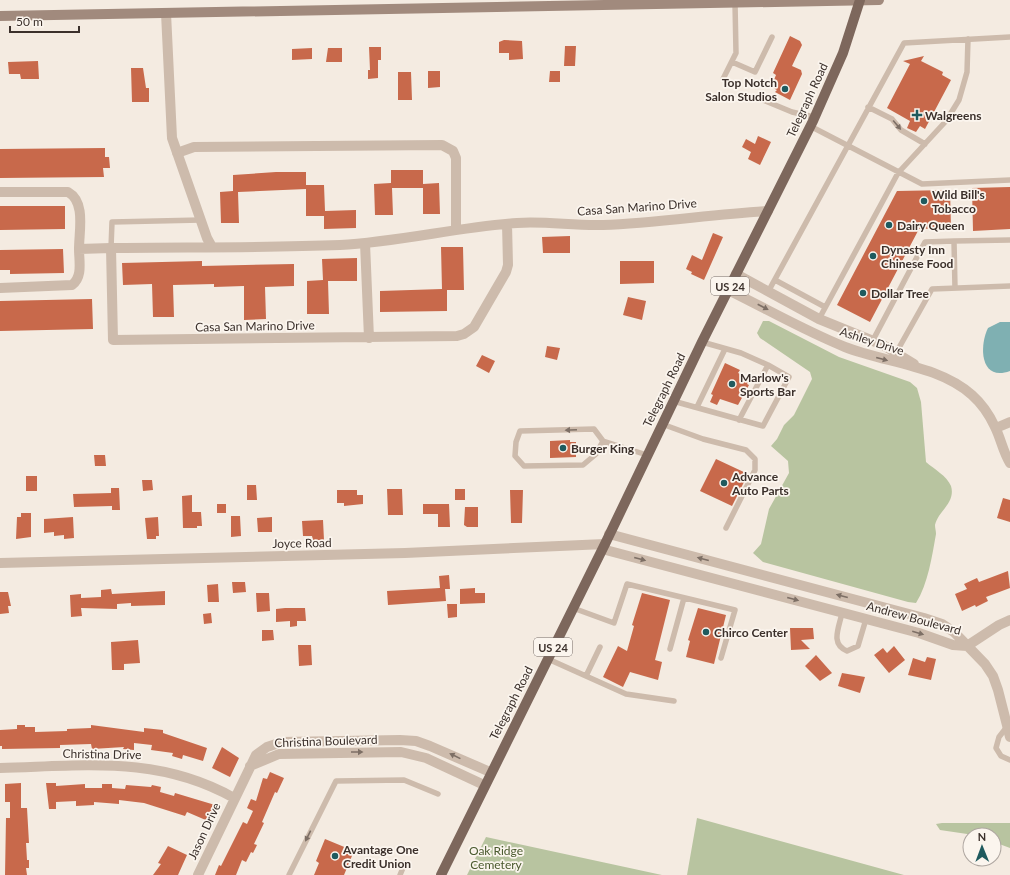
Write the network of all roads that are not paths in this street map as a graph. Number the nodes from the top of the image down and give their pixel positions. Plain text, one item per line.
1 (860, 0) edge
2 (879, 0) edge
3 (784, 1) edge
4 (480, 2) edge
5 (735, 3) junction
6 (166, 13) junction
7 (0, 16) edge
8 (772, 37) dead end
9 (1010, 37) edge
10 (968, 39) junction
11 (732, 62) junction
12 (723, 79) dead end
13 (763, 100) dead end
14 (868, 107) junction
15 (812, 122) junction
16 (925, 144) junction
17 (847, 146) junction
18 (177, 153) junction
19 (898, 172) junction
20 (1010, 180) edge
21 (0, 192) edge
22 (768, 211) junction
23 (200, 220) junction
24 (507, 224) junction
25 (456, 230) junction
26 (1010, 240) edge
27 (954, 241) junction
28 (365, 243) junction
29 (212, 247) junction
30 (111, 248) junction
31 (79, 249) junction
32 (736, 274) junction
33 (774, 280) junction
34 (1010, 286) edge
35 (0, 288) edge
36 (956, 288) junction
37 (728, 290) junction
38 (768, 292) junction
39 (825, 307) junction
40 (819, 319) junction
41 (812, 332) junction
42 (369, 338) junction
43 (872, 340) junction
44 (702, 342) junction
45 (725, 349) junction
46 (896, 353) junction
47 (768, 364) junction
48 (924, 371) junction
49 (673, 401) junction
50 (697, 407) junction
51 (739, 420) junction
52 (1010, 422) edge
53 (661, 424) junction
54 (996, 428) junction
55 (603, 441) junction
56 (647, 455) junction
57 (1010, 463) edge
58 (726, 528) dead end
59 (609, 534) junction
60 (603, 547) junction
61 (0, 563) edge
62 (718, 563) junction
63 (713, 578) junction
64 (774, 578) junction
65 (769, 593) junction
66 (684, 598) junction
67 (859, 601) junction
68 (573, 608) junction
69 (842, 613) junction
70 (854, 616) junction
71 (866, 619) junction
72 (1010, 620) edge
73 (967, 646) junction
74 (600, 647) dead end
75 (670, 649) dead end
76 (721, 658) dead end
77 (548, 659) junction
78 (586, 676) junction
79 (674, 700) dead end
80 (1008, 733) edge
81 (332, 741) junction
82 (430, 746) junction
83 (332, 753) junction
84 (426, 758) junction
85 (1010, 760) edge
86 (250, 766) junction
87 (0, 768) edge
88 (490, 772) junction
89 (484, 786) junction
90 (438, 794) dead end
91 (234, 798) junction
92 (405, 863) dead end
93 (198, 875) edge
94 (289, 875) edge
95 (400, 875) edge
96 (441, 875) edge

1 - 2 street
1 - 3 street
1 - 15 main road, Telegraph Road / US 24
3 - 5 street
4 - 5 street
4 - 6 street
5 - 11 lane
6 - 7 street
6 - 18 street
8 - 11 lane
9 - 10 lane
10 - 14 lane
10 - 16 lane
11 - 12 lane
13 - 15 lane
14 -> 16 lane
14 - 17 lane
15 - 17 lane
15 - 22 main road, Telegraph Road / US 24
16 - 19 lane
17 - 19 lane
17 - 33 lane
18 - 23 street
18 - 25 street
19 - 20 lane
19 - 39 lane
21 - 31 street
22 - 24 street, Casa San Marino Drive
22 - 32 main road, Telegraph Road / US 24
23 - 29 street
23 - 30 lane
24 - 25 street, Casa San Marino Drive
24 - 42 street, Casa San Marino Drive
25 - 28 street, Casa San Marino Drive
26 - 27 lane
27 - 36 lane
27 - 43 lane
28 - 29 street, Casa San Marino Drive
28 - 42 street
29 - 30 street, Casa San Marino Drive
30 - 31 street
30 - 42 street, Casa San Marino Drive
31 - 35 street
32 - 37 main road, Telegraph Road / US 24
32 - 38 street, Ashley Drive
33 - 38 lane
33 - 39 lane
34 - 36 lane
36 - 46 lane
37 -> 41 street, Ashley Drive
37 - 44 main road, Telegraph Road / US 24
38 - 40 street, Ashley Drive
39 - 40 lane
40 - 41 street
40 - 43 street, Ashley Drive
41 -> 48 street, Ashley Drive
43 - 46 street, Ashley Drive
44 - 45 lane
44 - 49 main road, Telegraph Road / US 24
45 - 47 lane
45 - 50 lane
46 - 48 street, Ashley Drive
47 - 51 lane
47 - 51 lane
48 - 54 street, Ashley Drive
49 - 50 lane
49 - 53 main road, Telegraph Road / US 24
50 - 51 lane
52 - 54 street
53 - 56 main road, Telegraph Road / US 24
53 - 58 lane
54 - 57 street, Ashley Drive
55 -> 55 lane
55 - 56 lane
56 - 59 main road, Telegraph Road / US 24
59 - 60 main road, Telegraph Road / US 24
62 -> 59 street, Andrew Boulevard
60 - 61 street, Joyce Road
60 -> 63 street, Andrew Boulevard
60 - 68 main road, Telegraph Road / US 24
62 - 63 street
62 - 64 street, Andrew Boulevard
63 - 65 street, Andrew Boulevard
64 - 65 street
67 -> 64 street, Andrew Boulevard
65 -> 69 street, Andrew Boulevard
66 - 68 lane
66 - 75 lane
66 - 76 lane
67 - 70 street, Andrew Boulevard
67 - 73 street, Andrew Boulevard
68 - 77 main road, Telegraph Road / US 24
69 - 70 street, Andrew Boulevard
69 - 71 lane
70 - 71 street, Andrew Boulevard
71 -> 73 street, Andrew Boulevard
72 - 73 street
73 - 80 street, Andrew Boulevard
74 - 78 lane
77 - 78 lane
77 - 88 main road, Telegraph Road / US 24
78 - 79 lane
80 - 85 lane
81 - 82 street, Christina Boulevard
81 - 83 street
81 - 86 street, Christina Boulevard
82 - 84 street
88 -> 82 street, Christina Boulevard
83 -> 84 street, Christina Boulevard
83 - 86 street, Christina Boulevard
84 - 89 street, Christina Boulevard
86 - 91 street
87 - 91 street, Christina Drive
88 - 89 main road, Telegraph Road / US 24
89 - 96 main road, Telegraph Road / US 24
90 -> 94 lane
91 - 93 street, Jason Drive
92 - 95 lane

